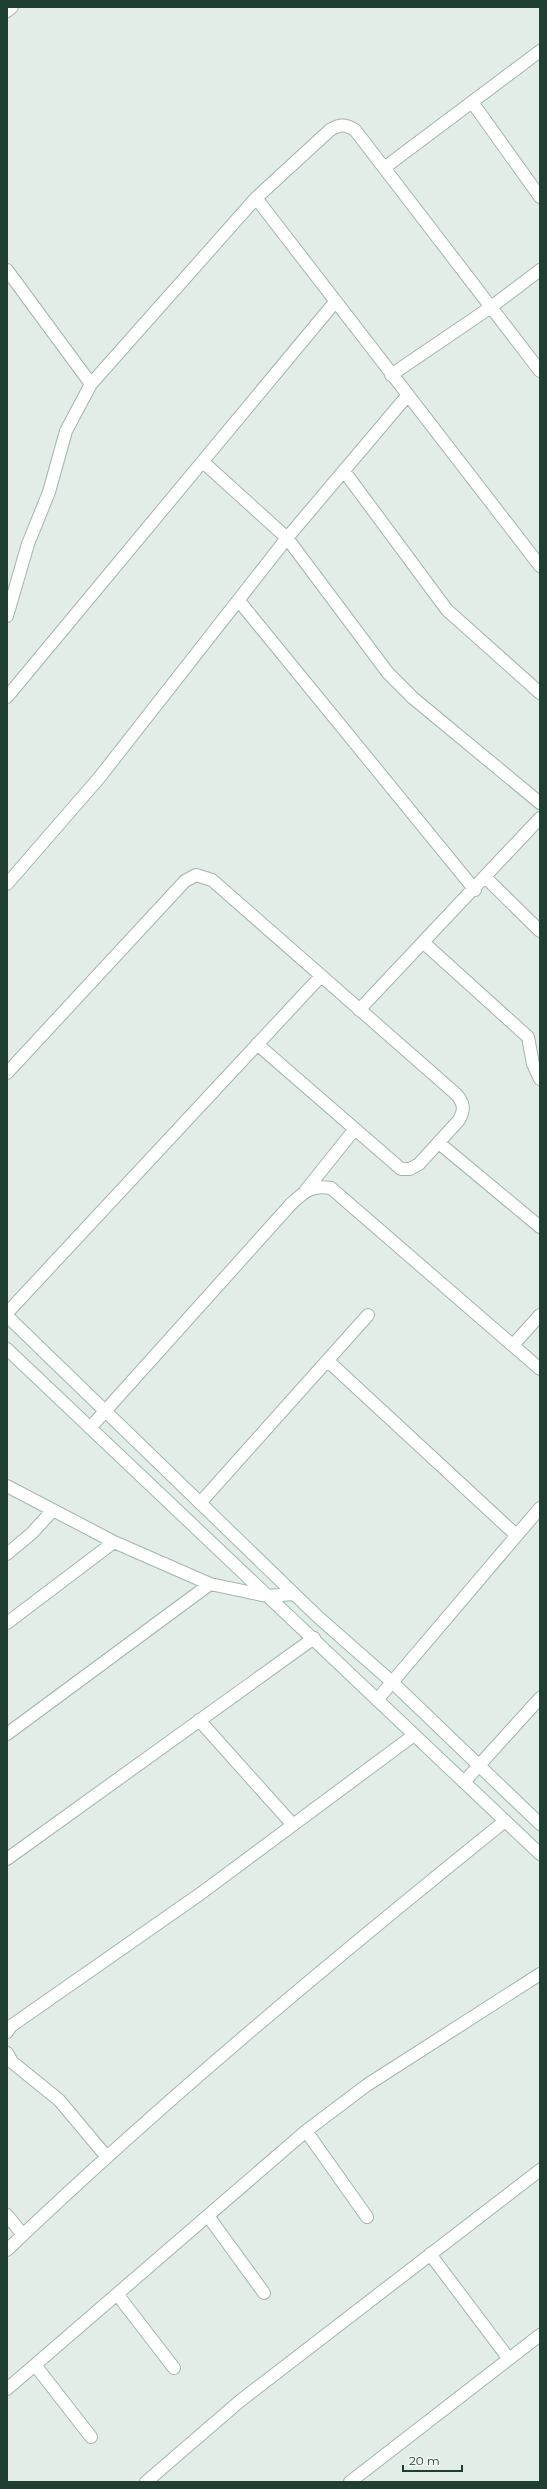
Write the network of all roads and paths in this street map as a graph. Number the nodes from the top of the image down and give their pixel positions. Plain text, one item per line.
1 (12, 7) edge
2 (7, 11) edge
3 (540, 51) edge
4 (472, 102) junction
5 (384, 168) junction
6 (540, 197) edge
7 (256, 198) junction
8 (7, 270) edge
9 (540, 270) edge
10 (335, 302) junction
11 (491, 308) junction
12 (540, 371) edge
13 (391, 375) junction
14 (91, 384) junction
15 (407, 396) junction
16 (203, 462) junction
17 (344, 471) junction
18 (287, 538) junction
19 (540, 566) edge
20 (238, 601) junction
21 (7, 616) edge
22 (540, 693) edge
23 (7, 698) edge
24 (540, 803) edge
25 (540, 818) edge
26 (486, 878) junction
27 (7, 884) edge
28 (475, 890) junction
29 (540, 931) edge
30 (424, 943) junction
31 (321, 976) junction
32 (359, 1010) junction
33 (257, 1044) junction
34 (7, 1073) edge
35 (540, 1079) edge
36 (354, 1130) junction
37 (439, 1142) junction
38 (305, 1192) junction
39 (540, 1226) edge
40 (7, 1315) edge
41 (368, 1315) dead end
42 (540, 1315) edge
43 (513, 1345) junction
44 (7, 1349) edge
45 (328, 1361) junction
46 (540, 1369) edge
47 (104, 1412) junction
48 (90, 1428) junction
49 (7, 1486) edge
50 (200, 1503) junction
51 (540, 1508) edge
52 (53, 1510) junction
53 (515, 1534) junction
54 (114, 1542) junction
55 (7, 1554) edge
56 (210, 1584) junction
57 (294, 1594) junction
58 (267, 1596) junction
59 (7, 1623) edge
60 (314, 1638) junction
61 (392, 1682) junction
62 (540, 1698) edge
63 (377, 1700) junction
64 (199, 1720) junction
65 (7, 1734) edge
66 (414, 1735) junction
67 (479, 1765) junction
68 (464, 1782) junction
69 (505, 1821) junction
70 (540, 1824) edge
71 (293, 1825) junction
72 (540, 1854) edge
73 (7, 1859) edge
74 (540, 1974) edge
75 (7, 2032) edge
76 (9, 2060) edge
77 (306, 2131) junction
78 (106, 2156) junction
79 (540, 2170) edge
80 (7, 2215) edge
81 (208, 2216) junction
82 (367, 2217) dead end
83 (23, 2235) junction
84 (7, 2250) edge
85 (430, 2254) junction
86 (264, 2293) dead end
87 (117, 2294) junction
88 (540, 2335) edge
89 (510, 2359) junction
90 (34, 2365) junction
91 (174, 2368) dead end
92 (7, 2389) edge
93 (91, 2437) dead end
94 (146, 2482) edge
95 (350, 2482) edge

1 - 2 street
3 - 4 street
4 - 5 street
4 - 6 street
5 - 7 street
5 - 11 street
7 - 10 street
7 - 14 street
8 - 14 street
9 - 11 street
10 - 13 street
10 - 16 street
11 - 12 street
11 - 13 street
13 - 15 street
14 - 21 street
15 - 17 street
15 - 19 street
16 - 18 street
16 - 23 street
17 - 18 street
17 - 22 street
18 - 20 street
18 - 24 street
20 - 27 street
20 - 28 street
25 - 26 street
26 - 28 street
26 - 29 street
28 - 30 street
30 - 32 street
30 - 35 street
31 - 32 street
31 - 33 street
31 - 34 street
32 - 37 street
33 - 36 street
33 - 40 street
36 - 37 street
36 - 38 street
37 - 39 street
38 - 43 street
38 - 47 street
40 - 47 street
41 - 45 street
42 - 43 street
43 - 46 street
44 - 48 street
45 - 50 street
45 - 53 street
47 - 48 street
47 - 50 street
48 - 58 street
49 - 52 street
50 - 57 street
51 - 53 street
52 - 54 street
52 - 55 street
53 - 61 street
54 - 56 street
54 - 59 street
56 - 58 street
56 - 65 street
57 - 58 street
57 - 61 street
58 - 60 street
60 - 63 street
60 - 64 street
61 - 63 street
61 - 67 street
62 - 67 street
63 - 66 street
64 - 71 street
64 - 73 street
66 - 68 street
66 - 71 street
67 - 68 street
67 - 70 street
68 - 69 street
69 - 72 street
69 - 78 street
71 - 75 street
74 - 77 street
76 - 78 street
77 - 81 street
77 - 82 street
78 - 83 street
79 - 85 street
80 - 83 street
81 - 86 street
81 - 87 street
83 - 84 street
85 - 89 street
85 - 94 street
87 - 90 street
87 - 91 street
88 - 89 street
89 - 95 street
90 - 92 street
90 - 93 street

